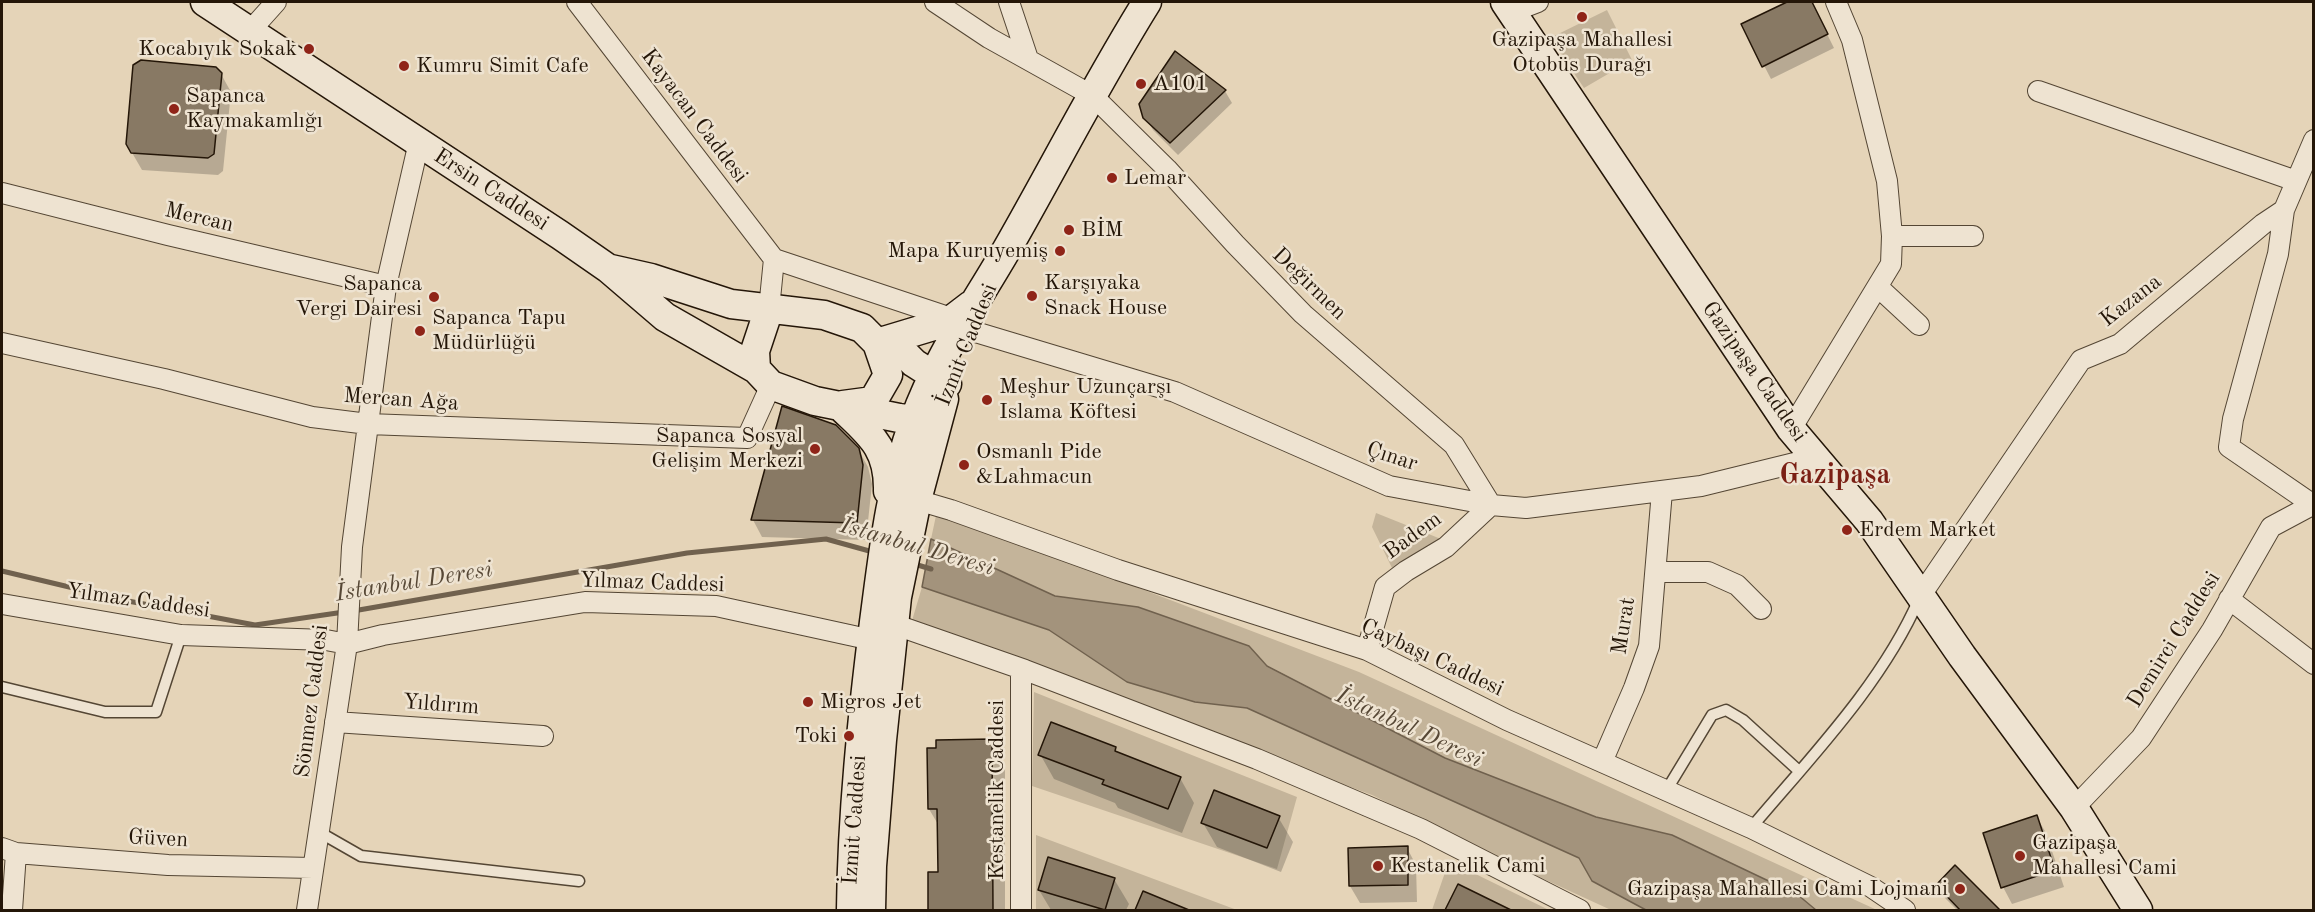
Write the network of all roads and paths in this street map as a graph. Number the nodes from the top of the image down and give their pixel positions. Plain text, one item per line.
1 (205, 2) edge
2 (276, 2) edge
3 (576, 2) edge
4 (935, 2) edge
5 (1009, 2) edge
6 (1147, 2) edge
7 (1836, 2) edge
8 (1518, 5) edge
9 (250, 31) junction
10 (1028, 59) junction
11 (2038, 91) dead end
12 (1093, 96) junction
13 (2313, 140) edge
14 (419, 142) junction
15 (2296, 181) junction
16 (2, 193) edge
17 (2284, 210) junction
18 (1892, 236) junction
19 (1974, 236) dead end
20 (774, 259) junction
21 (609, 269) junction
22 (386, 286) junction
23 (1878, 286) junction
24 (769, 309) junction
25 (968, 317) junction
26 (1919, 325) dead end
27 (2, 343) edge
28 (877, 344) junction
29 (764, 377) junction
30 (941, 379) junction
31 (840, 406) junction
32 (926, 416) junction
33 (368, 424) junction
34 (1791, 429) junction
35 (1815, 458) junction
36 (1662, 491) junction
37 (2313, 504) edge
38 (1491, 505) junction
39 (905, 515) junction
40 (1656, 572) junction
41 (1921, 595) junction
42 (2229, 599) junction
43 (2, 604) edge
44 (1761, 609) dead end
45 (885, 614) junction
46 (181, 635) junction
47 (347, 636) junction
48 (1367, 650) junction
49 (2313, 664) edge
50 (1021, 669) junction
51 (2, 687) edge
52 (335, 722) junction
53 (543, 736) dead end
54 (1602, 762) junction
55 (1799, 771) junction
56 (1666, 791) junction
57 (2074, 808) junction
58 (1751, 828) junction
59 (319, 832) junction
60 (9, 850) edge
61 (313, 868) junction
62 (579, 881) dead end
63 (12, 910) edge
64 (306, 910) edge
65 (850, 910) edge
66 (871, 910) edge
67 (1021, 910) edge
68 (1580, 910) edge
69 (1905, 910) edge
70 (2138, 910) edge

1 - 9 street, Ersin Caddesi
2 - 9 street
3 - 20 street, Kayacan Caddesi
4 - 10 street, Değirmen
5 - 10 street
6 - 12 street, İzmit Caddesi
7 - 18 street
8 - 34 street, Gazipaşa Caddesi
9 - 14 street, Ersin Caddesi
10 - 12 street, Değirmen
11 - 15 street
12 - 25 street, İzmit Caddesi
12 - 38 street, Değirmen
13 - 15 street, Kazana
14 - 21 street, Ersin Caddesi
14 - 22 street, Sönmez Caddesi
15 - 17 street, Kazana
16 - 22 street, Mercan
17 - 37 street
17 - 41 street, Kazana
18 - 19 street
18 - 23 street
20 - 24 street
20 - 25 street
21 - 24 street
21 - 29 street, Ersin Caddesi
22 - 33 street, Sönmez Caddesi
23 - 26 street
23 - 34 street
24 - 28 street
24 - 29 street
25 - 28 street
25 - 30 street, İzmit Caddesi
25 - 38 street, Çınar
27 - 33 street, Mercan Ağa
28 - 30 street
28 - 31 street
29 - 31 street
29 - 33 street, Mercan Ağa
30 - 32 street, İzmit Caddesi
31 - 32 street
31 - 39 street
32 - 39 street, İzmit Caddesi
33 - 47 street, Sönmez Caddesi
34 - 35 street, Gazipaşa Caddesi
35 - 36 street, Çınar
35 - 41 street, Gazipaşa Caddesi
36 - 38 street, Çınar
36 - 40 street, Murat
37 - 42 street, Demirci Caddesi
38 - 48 street, Badem
39 - 45 street, İzmit Caddesi
39 - 48 street, Çaybaşı Caddesi
40 - 44 street
40 - 54 street, Murat
41 - 55 lane
41 - 57 street, Gazipaşa Caddesi
42 - 49 street
42 - 57 street, Demirci Caddesi
43 - 46 street, Yılmaz Caddesi
45 - 47 street, Yılmaz Caddesi
45 - 50 street, Yılmaz Caddesi
45 - 65 street, İzmit Caddesi
45 - 66 street, İzmit Caddesi
46 - 47 street, Yılmaz Caddesi
46 - 51 lane
47 - 52 street, Sönmez Caddesi
48 - 54 street, Çaybaşı Caddesi
50 - 67 street, Kestanelik Caddesi
50 - 68 street, Yılmaz Caddesi
52 - 53 street, Yıldırım
52 - 59 street, Sönmez Caddesi
54 - 56 street, Çaybaşı Caddesi
55 - 56 lane
55 - 58 lane
56 - 58 street, Çaybaşı Caddesi
57 - 70 street, Gazipaşa Caddesi
58 - 69 street, Çaybaşı Caddesi
59 - 61 street, Sönmez Caddesi
59 - 62 lane
60 - 61 street, Güven
60 - 63 street
61 - 64 street, Sönmez Caddesi

